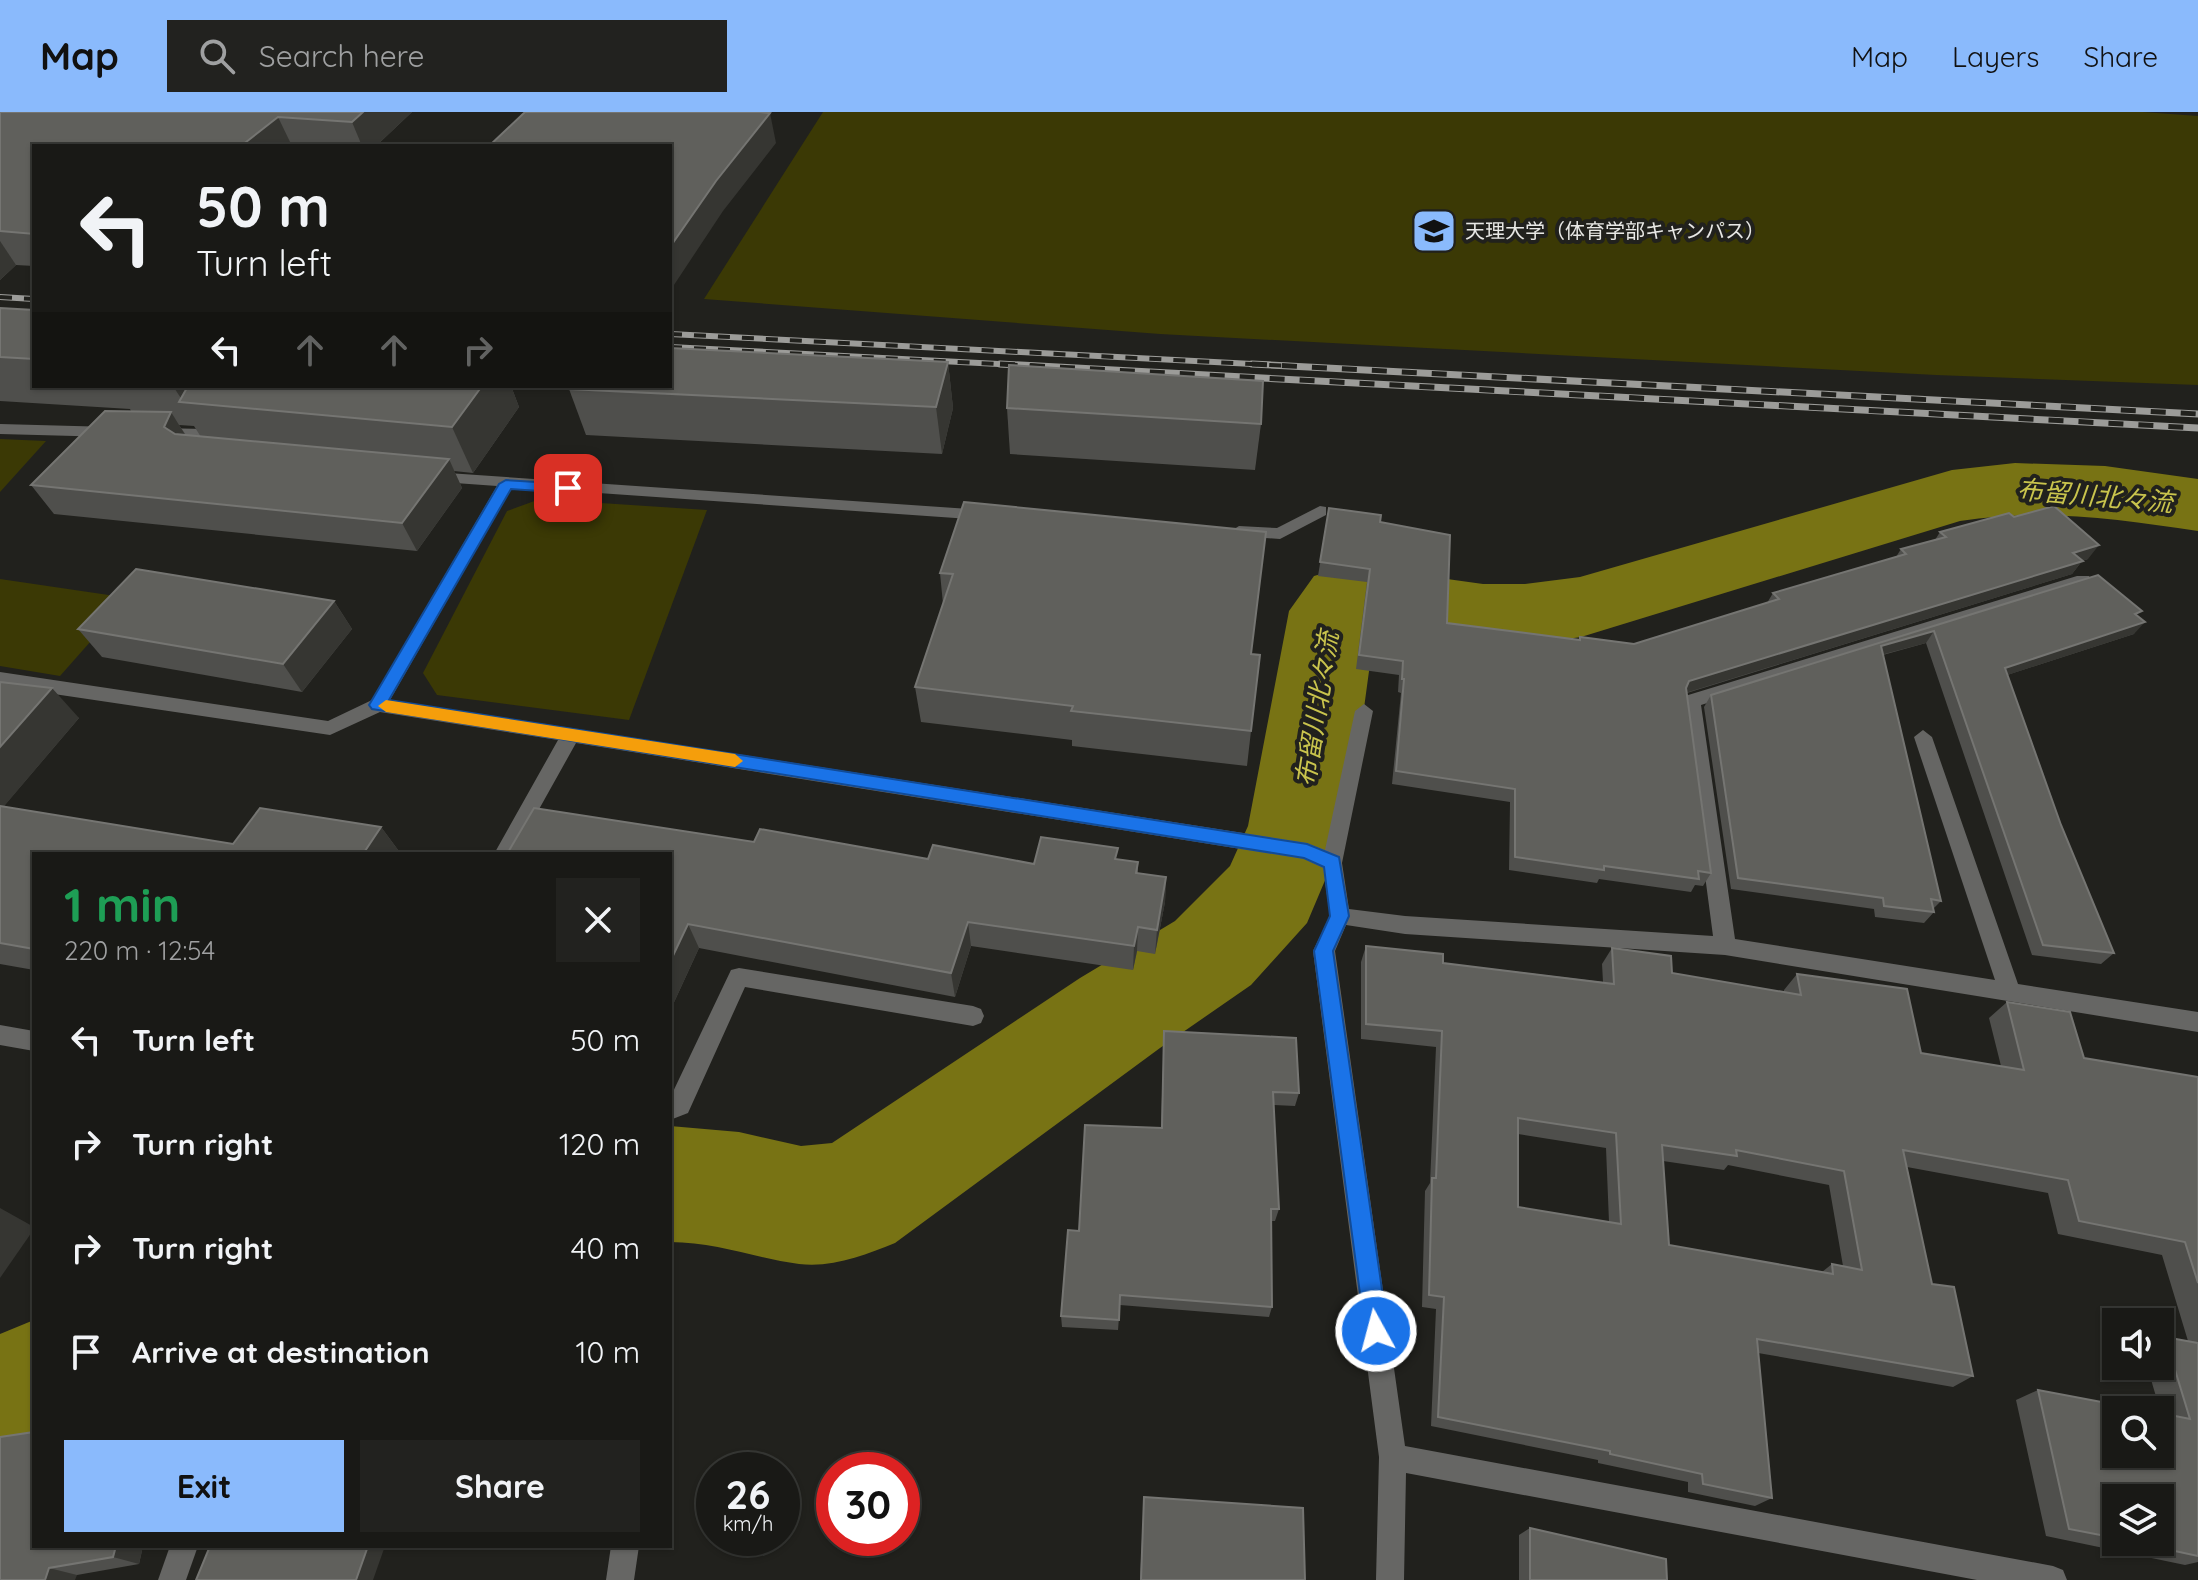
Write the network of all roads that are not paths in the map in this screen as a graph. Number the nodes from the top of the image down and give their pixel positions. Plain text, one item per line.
1 (0, 429) edge
2 (210, 457) edge
3 (413, 475) edge
4 (506, 484) junction
5 (1320, 511) dead end
6 (996, 515) edge
7 (1217, 530) edge
8 (2083, 580) edge
9 (0, 679) edge
10 (378, 705) junction
11 (1364, 711) dead end
12 (571, 735) junction
13 (1923, 737) dead end
14 (505, 852) edge
15 (1332, 863) junction
16 (1340, 916) junction
17 (1725, 946) junction
18 (2010, 992) junction
19 (973, 1016) dead end
20 (2198, 1022) edge
21 (0, 1035) edge
22 (32, 1041) edge
23 (672, 1108) edge
24 (1393, 1457) junction
25 (183, 1548) edge
26 (625, 1548) edge
27 (172, 1580) edge
28 (620, 1580) edge
29 (1390, 1580) edge
30 (2053, 1580) edge

1 - 2 street
3 - 4 street
4 - 6 street
4 - 10 street
5 - 7 street
8 - 17 street
9 - 10 street
10 - 12 street
11 - 15 street
12 - 14 street
12 - 15 street
13 - 18 street
15 - 16 street
16 - 17 street
16 - 24 street
17 - 18 street
18 - 20 street
19 - 23 street
21 - 22 street
24 - 29 street
24 - 30 street
25 - 27 street
26 - 28 street

